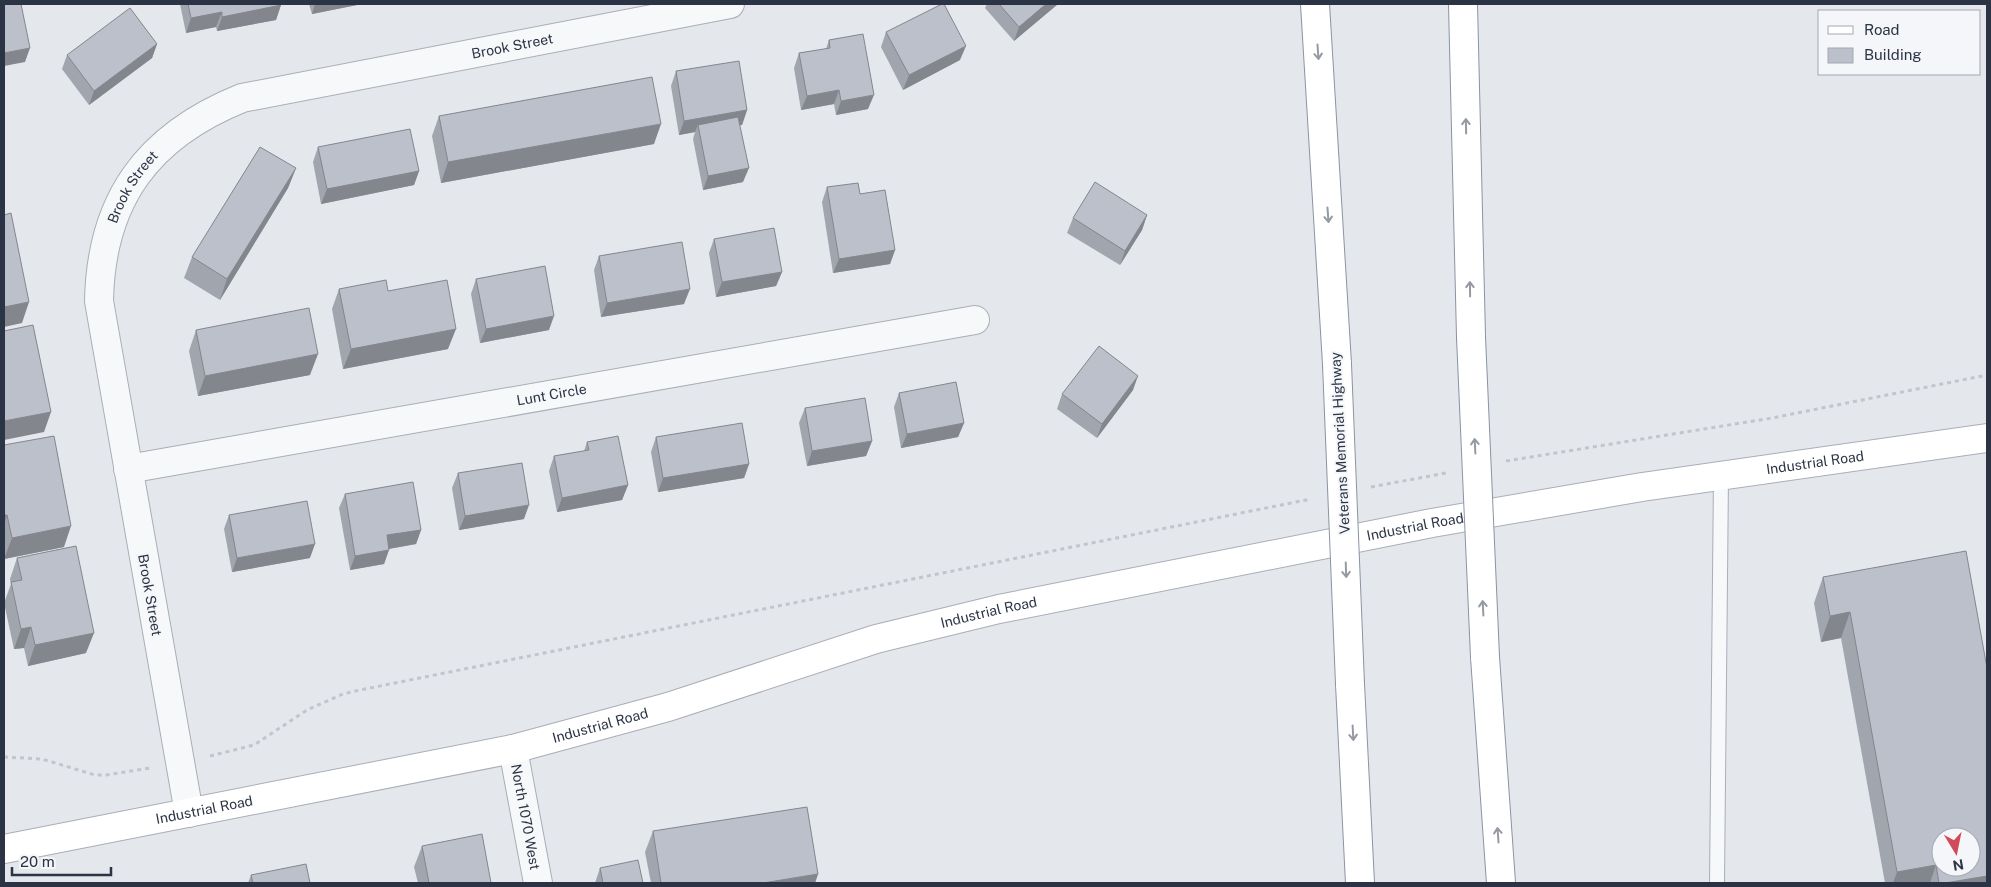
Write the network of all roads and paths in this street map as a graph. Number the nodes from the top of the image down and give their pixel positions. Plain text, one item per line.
1 (730, 4) edge
2 (1315, 4) edge
3 (1463, 4) edge
4 (975, 320) dead end
5 (1987, 375) edge
6 (1987, 438) edge
7 (1502, 462) dead end
8 (128, 469) junction
9 (1448, 472) dead end
10 (1721, 476) junction
11 (1361, 489) dead end
12 (1313, 499) dead end
13 (513, 749) junction
14 (235, 752) dead end
15 (4, 757) edge
16 (133, 771) dead end
17 (189, 813) junction
18 (4, 849) edge
19 (538, 883) edge
20 (1360, 883) edge
21 (1502, 883) edge
22 (1717, 883) edge

1 - 8 street, Brook Street
2 -> 20 main road, Veterans Memorial Highway, bridge
21 -> 3 main road, bridge
4 - 8 street, Lunt Circle
5 - 7 path
6 - 10 main road, Industrial Road
8 - 17 street, Brook Street
9 - 11 path
10 - 13 main road, Industrial Road
10 - 22 lane
12 - 14 path
13 - 17 main road, Industrial Road
13 - 19 street, North 1070 West
15 - 16 path
17 - 18 main road, Industrial Road

